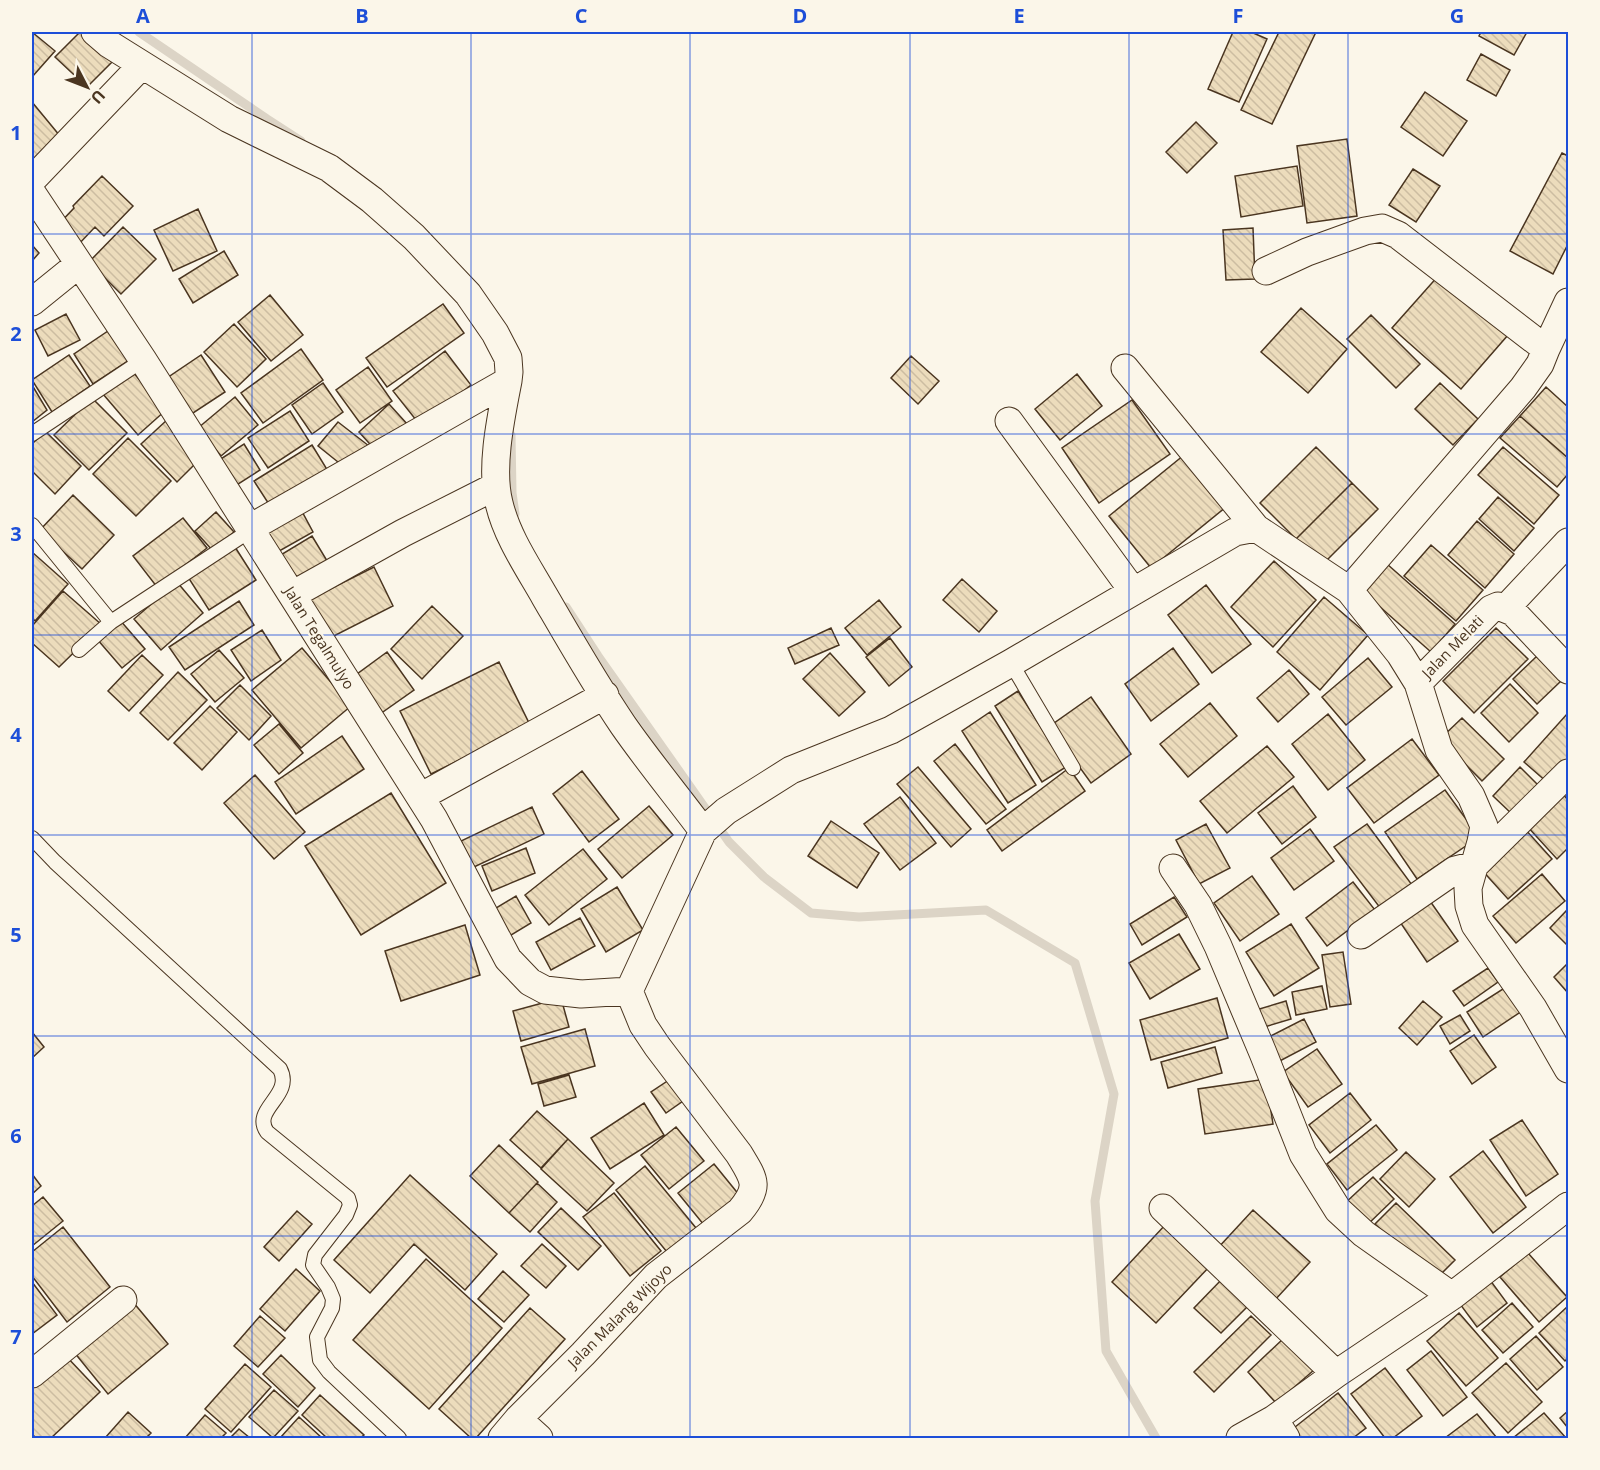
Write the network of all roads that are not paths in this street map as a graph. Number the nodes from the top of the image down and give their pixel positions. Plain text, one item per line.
1 (95, 32) edge
2 (142, 65) junction
3 (32, 180) edge
4 (32, 193) edge
5 (79, 264) junction
6 (1266, 271) dead end
7 (32, 302) edge
8 (1565, 318) edge
9 (1543, 357) junction
10 (143, 360) junction
11 (1125, 368) dead end
12 (508, 381) junction
13 (1009, 421) dead end
14 (32, 434) edge
15 (496, 486) junction
16 (32, 525) edge
17 (1256, 528) junction
18 (250, 529) junction
19 (1569, 542) edge
20 (1349, 590) junction
21 (1133, 591) junction
22 (292, 595) junction
23 (1506, 608) junction
24 (111, 622) junction
25 (79, 650) dead end
26 (1011, 663) junction
27 (1569, 670) edge
28 (1418, 684) junction
29 (605, 695) junction
30 (1073, 768) dead end
31 (1569, 773) edge
32 (420, 797) junction
33 (713, 822) junction
34 (32, 838) edge
35 (1475, 865) junction
36 (1173, 868) dead end
37 (1361, 935) dead end
38 (629, 991) junction
39 (1565, 1053) edge
40 (1569, 1206) edge
41 (1163, 1208) dead end
42 (1452, 1296) junction
43 (123, 1300) dead end
44 (32, 1374) edge
45 (1336, 1374) junction
46 (510, 1429) edge
47 (1280, 1429) edge
48 (399, 1438) edge
49 (538, 1438) edge
50 (1240, 1438) edge

1 - 2 street
2 - 3 street
2 - 12 street
4 - 5 street, Jalan Tegalmulyo
5 - 7 street
5 - 10 street, Jalan Tegalmulyo
6 - 9 street
8 - 9 street
9 - 20 street
10 - 14 lane
10 - 18 street, Jalan Tegalmulyo
11 - 17 street
12 - 15 street
12 - 18 street
13 - 21 street
15 - 22 street
15 - 29 street
16 - 24 lane
17 - 20 street
17 - 21 street
18 - 22 street, Jalan Tegalmulyo
18 - 24 lane
19 - 23 street
20 - 28 street
21 - 26 street
22 - 32 street, Jalan Tegalmulyo
23 - 27 street
23 - 28 street, Jalan Melati
24 - 25 lane
26 - 30 lane
26 - 33 street
28 - 35 street
29 - 32 street
29 - 33 street
31 - 35 street
32 - 38 street, Jalan Tegalmulyo
33 - 38 street
34 - 48 lane
35 - 37 street
35 - 39 street
36 - 42 street
38 - 46 street, Jalan Malang Wijoyo
40 - 42 street
41 - 45 street
42 - 45 street
43 - 44 street
45 - 47 street
46 - 49 street
47 - 50 street

